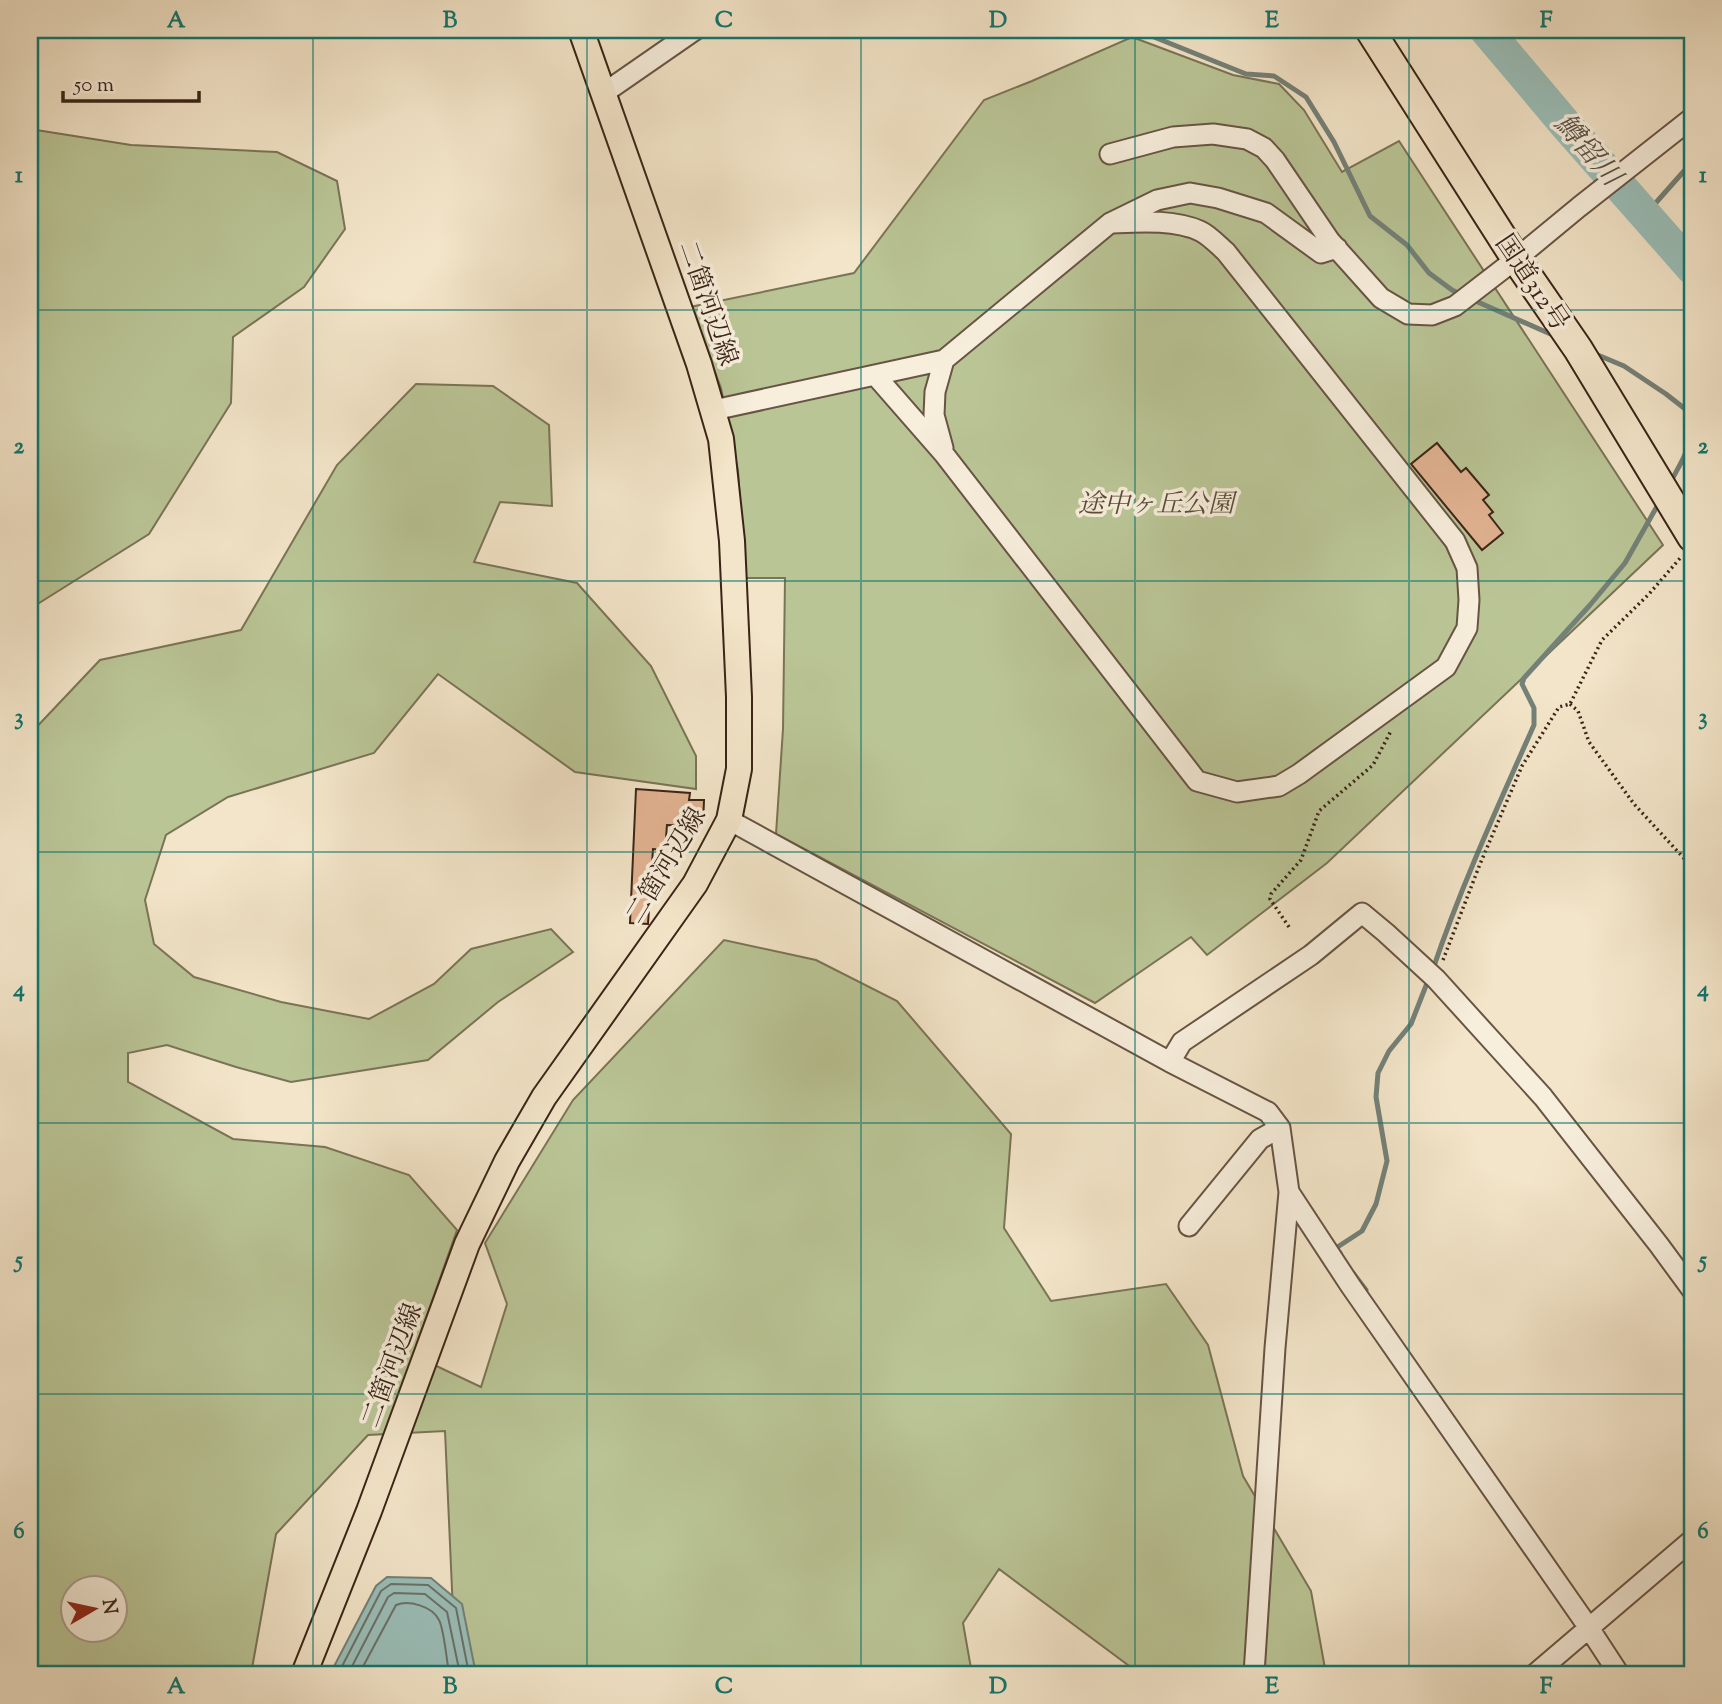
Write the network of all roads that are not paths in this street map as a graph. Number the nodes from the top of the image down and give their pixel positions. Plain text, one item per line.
1 (582, 30) edge
2 (695, 30) edge
3 (1370, 30) edge
4 (604, 93) junction
5 (1692, 118) edge
6 (1110, 154) dead end
7 (1110, 223) junction
8 (1337, 248) junction
9 (1516, 259) junction
10 (944, 360) junction
11 (876, 375) junction
12 (714, 410) junction
13 (944, 454) junction
14 (1688, 546) edge
15 (729, 820) junction
16 (1170, 1062) junction
17 (1280, 1128) junction
18 (1289, 1192) junction
19 (1189, 1226) dead end
20 (1692, 1290) edge
21 (1692, 1540) edge
22 (1589, 1628) junction
23 (304, 1674) edge
24 (1254, 1674) edge
25 (1535, 1674) edge
26 (1619, 1674) edge

1 - 4 main road, 二箇河辺線
2 - 4 street
3 - 9 highway, 国道312号
4 - 12 main road, 二箇河辺線
5 - 9 street
6 - 8 street
7 - 8 street
7 - 10 street
7 - 13 street
8 - 9 street
9 - 14 highway, 国道312号
10 - 11 street
10 - 13 street
11 - 12 street
11 - 13 street
12 - 15 main road, 二箇河辺線
15 - 16 street
15 - 23 main road, 二箇河辺線
16 - 17 street
16 - 20 street
17 - 18 street
17 - 19 street
18 - 22 street
18 - 24 street
21 - 22 street
22 - 25 street
22 - 26 street

